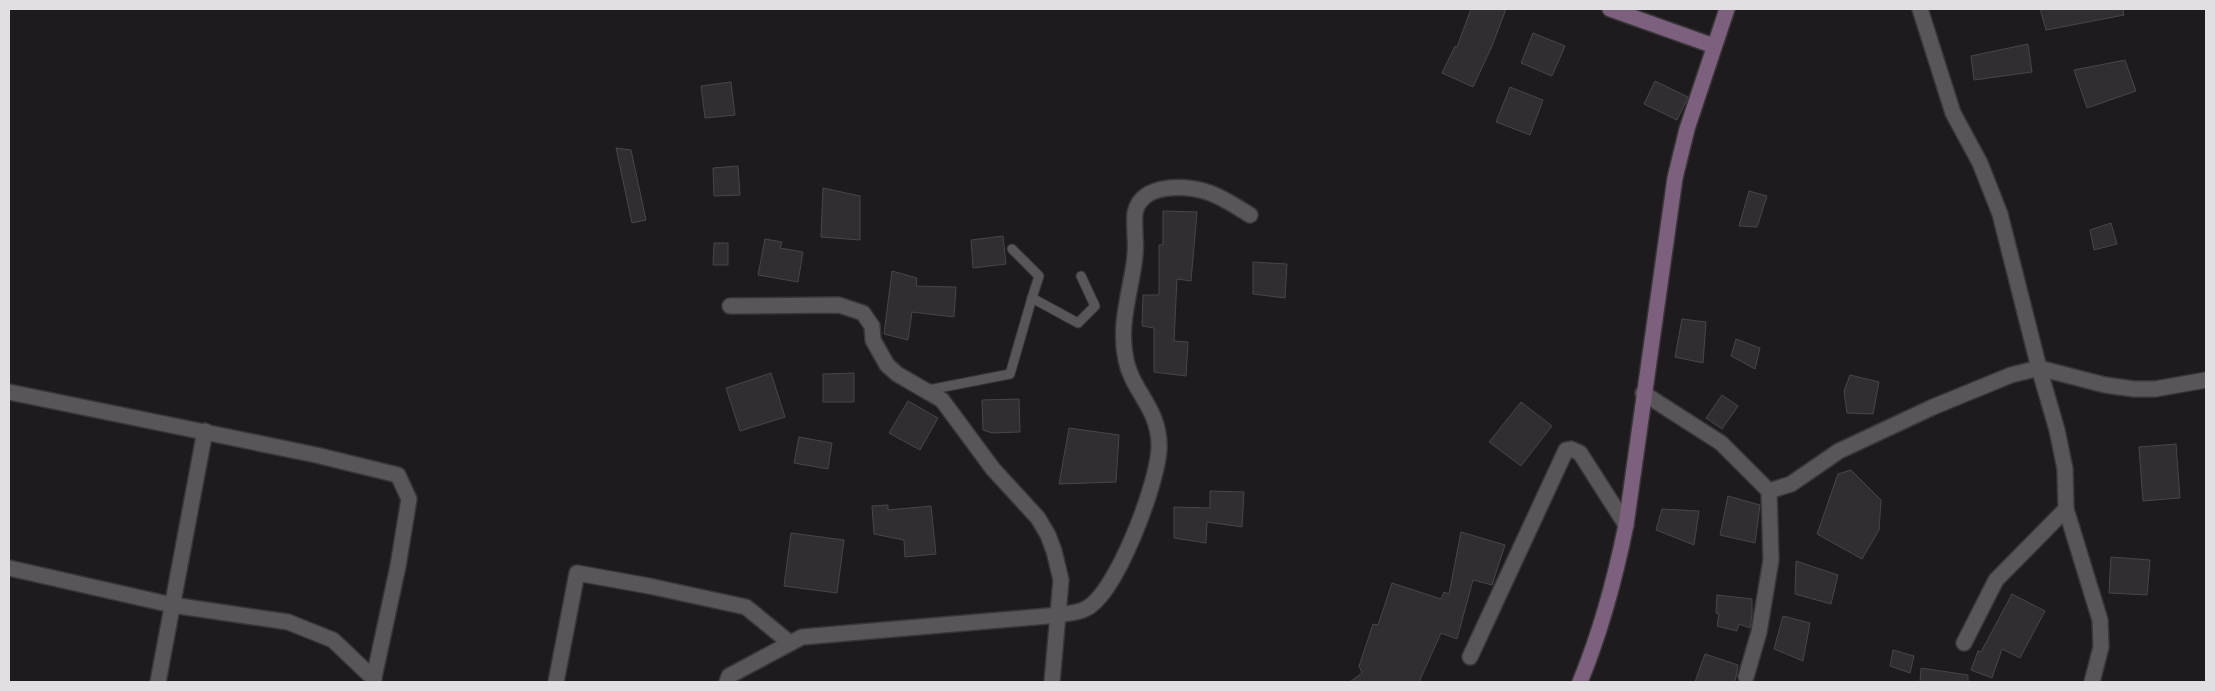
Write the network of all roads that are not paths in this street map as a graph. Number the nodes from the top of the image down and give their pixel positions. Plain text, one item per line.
1 (1610, 9) edge
2 (1728, 9) edge
3 (1920, 9) edge
4 (1714, 46) junction
5 (1250, 215) dead end
6 (1012, 249) dead end
7 (1081, 276) dead end
8 (1032, 298) junction
9 (730, 306) dead end
10 (2039, 368) junction
11 (2206, 380) edge
12 (928, 390) junction
13 (9, 392) edge
14 (1643, 393) junction
15 (205, 431) junction
16 (1769, 491) junction
17 (2066, 509) junction
18 (1626, 525) junction
19 (9, 568) edge
20 (172, 605) junction
21 (1059, 614) junction
22 (790, 643) junction
23 (1964, 643) dead end
24 (1470, 657) dead end
25 (1746, 677) dead end
26 (374, 680) edge
27 (158, 682) edge
28 (556, 682) edge
29 (726, 682) edge
30 (1052, 682) edge
31 (1580, 682) edge
32 (2092, 682) edge

1 - 4 street
2 - 4 street
3 - 10 street
4 - 14 street
5 - 21 street
6 - 8 lane
7 - 8 lane
8 - 12 lane
9 - 12 street
10 - 11 street
10 - 16 street
10 - 17 street
12 - 21 street
13 - 15 street
14 - 16 street
14 - 18 street
15 - 20 street
15 - 26 street
16 - 25 street
17 - 23 street
17 - 32 street
18 - 24 street
18 - 31 street
19 - 20 street
20 - 26 street
20 - 27 street
21 - 22 street
21 - 30 street
22 - 28 street
22 - 29 street

